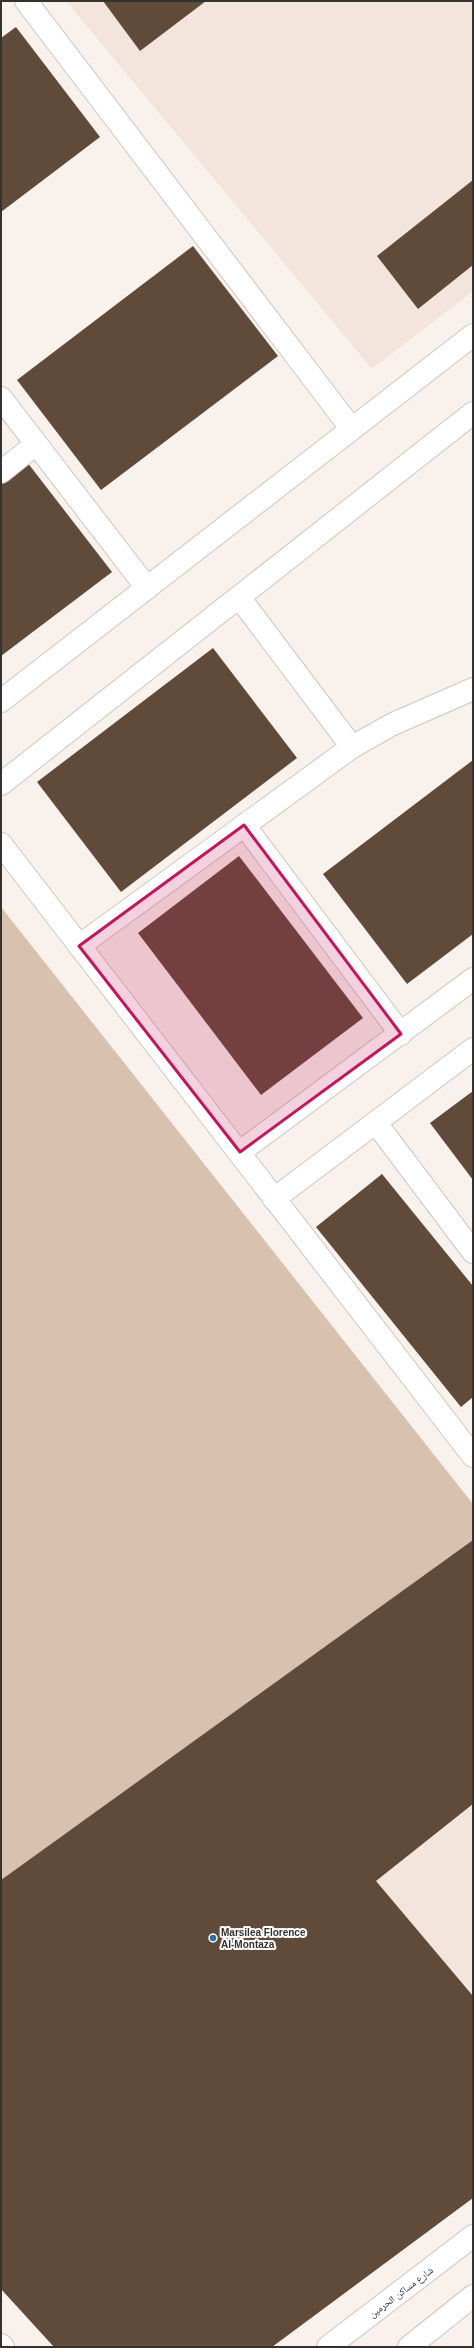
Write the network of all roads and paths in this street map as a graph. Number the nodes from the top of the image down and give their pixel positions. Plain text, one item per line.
1 (26, 1) edge
2 (473, 335) edge
3 (1, 398) edge
4 (473, 413) edge
5 (351, 428) junction
6 (36, 444) junction
7 (1, 472) edge
8 (147, 588) junction
9 (239, 597) junction
10 (473, 689) edge
11 (1, 701) edge
12 (352, 747) junction
13 (1, 784) edge
14 (244, 825) junction
15 (1, 844) edge
16 (79, 946) junction
17 (473, 979) edge
18 (401, 1034) junction
19 (473, 1049) edge
20 (376, 1123) junction
21 (240, 1152) junction
22 (274, 1199) junction
23 (465, 1226) edge
24 (473, 1252) edge
25 (473, 1456) edge
26 (473, 2236) edge
27 (473, 2296) edge
28 (420, 2344) edge
29 (1, 2345) edge
30 (3, 2347) edge
31 (328, 2347) edge

1 - 5 street
2 - 5 street
3 - 6 street
4 - 9 street
5 - 8 street
6 - 7 street
6 - 8 street
8 - 11 street
9 - 12 street
9 - 13 street
10 - 12 street
12 - 14 street
14 - 16 street
14 - 18 street
15 - 16 street
16 - 21 street
17 - 18 street
18 - 21 street
19 - 20 street
20 - 22 street
20 - 23 street
21 - 22 street
22 - 25 street
23 - 24 street
26 - 31 street, شارع مساكن الحرمين
27 - 28 street
29 - 30 street

